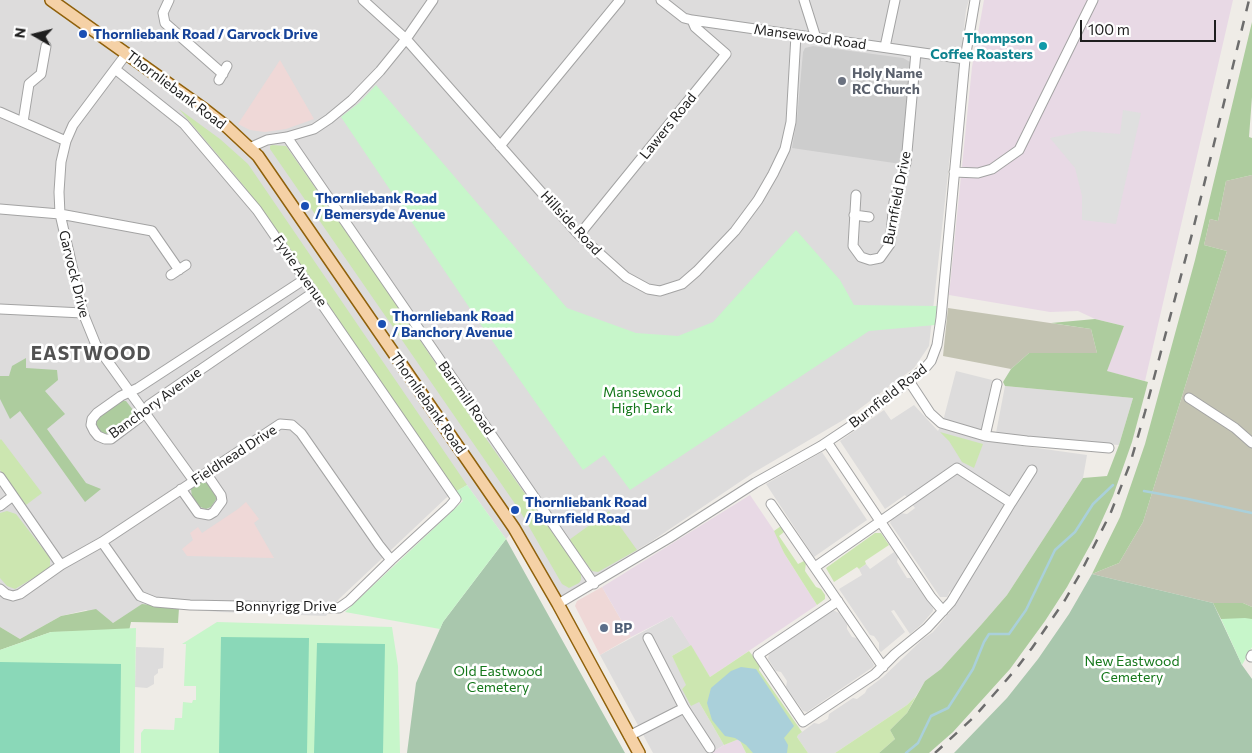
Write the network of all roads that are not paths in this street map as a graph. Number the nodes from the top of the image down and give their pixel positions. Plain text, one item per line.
1 (51, 0) edge
2 (169, 0) edge
3 (363, 0) edge
4 (433, 0) edge
5 (620, 0) edge
6 (661, 0) edge
7 (804, 0) edge
8 (894, 0) edge
9 (975, 0) edge
10 (1093, 0) edge
11 (692, 20) junction
12 (796, 35) junction
13 (816, 38) junction
14 (406, 39) junction
15 (46, 46) dead end
16 (885, 47) junction
17 (916, 52) junction
18 (127, 53) junction
19 (965, 59) junction
20 (115, 69) junction
21 (223, 73) dead end
22 (0, 112) edge
23 (23, 122) junction
24 (287, 137) junction
25 (66, 141) junction
26 (500, 146) junction
27 (249, 148) junction
28 (954, 172) junction
29 (856, 195) dead end
30 (0, 209) edge
31 (60, 214) junction
32 (854, 215) junction
33 (870, 217) dead end
34 (578, 235) junction
35 (178, 270) dead end
36 (305, 279) junction
37 (314, 292) junction
38 (0, 310) edge
39 (82, 313) junction
40 (909, 381) junction
41 (997, 384) dead end
42 (128, 392) junction
43 (1189, 398) dead end
44 (143, 412) junction
45 (985, 436) junction
46 (827, 442) junction
47 (1252, 443) edge
48 (1109, 448) dead end
49 (1032, 470) dead end
50 (206, 473) junction
51 (0, 478) edge
52 (194, 481) junction
53 (181, 489) junction
54 (13, 496) junction
55 (456, 499) joint
56 (1011, 503) junction
57 (771, 504) dead end
58 (0, 506) edge
59 (880, 521) junction
60 (102, 542) junction
61 (391, 560) junction
62 (61, 566) junction
63 (815, 567) junction
64 (594, 584) junction
65 (0, 589) edge
66 (838, 601) junction
67 (558, 604) junction
68 (943, 611) junction
69 (648, 638) dead end
70 (883, 666) junction
71 (684, 708) junction
72 (630, 736) junction
73 (710, 748) dead end
74 (639, 753) edge

1 - 18 main road, Thornliebank Road
2 - 21 street
3 - 14 street, Hillside Road
4 - 14 street
5 - 26 street
6 - 11 street, Mansewood Road
7 - 13 street
8 - 16 street
9 - 19 street, Burnfield Road
10 - 28 street
11 - 12 street, Mansewood Road
11 - 34 street, Lawers Road
12 - 13 street, Mansewood Road
12 - 34 street, Hillside Road
13 - 16 street, Mansewood Road
14 - 24 street
14 - 26 street, Hillside Road
15 - 23 street
16 - 17 street, Mansewood Road
17 - 19 street, Mansewood Road
17 - 32 street, Burnfield Drive
18 - 20 street, Garvock Drive
18 - 27 main road, Thornliebank Road
19 - 28 street, Burnfield Road
20 - 25 street, Garvock Drive
20 - 36 street, Fyvie Avenue
22 - 23 street
23 - 25 street
24 - 27 street
24 - 64 street, Barrmill Road
25 - 31 street, Garvock Drive
26 - 34 street, Hillside Road
27 - 67 main road, Thornliebank Road
28 - 40 street, Burnfield Road
29 - 32 street, Burnfield Drive
30 - 31 street
31 - 35 street
31 - 39 street, Garvock Drive
32 - 33 street
36 - 37 street, Fyvie Avenue
36 - 42 street, Banchory Avenue
37 - 44 street, Banchory Avenue
37 - 55 street, Fyvie Avenue
38 - 39 street
39 - 42 street, Garvock Drive
40 - 45 street
40 - 46 street, Burnfield Road
41 - 45 street
42 - 44 street, Garvock Drive
42 - 44 street, Banchory Avenue
43 - 47 street
44 - 52 street, Garvock Drive
45 - 48 street
46 - 59 street
46 - 64 street, Burnfield Road
49 - 56 street
50 - 52 street, Fieldhead Drive
50 - 53 street
50 - 61 street, Fieldhead Drive
51 - 54 street
52 - 53 street, Fieldhead Drive
53 - 60 street, Fieldhead Drive
54 - 58 street
54 - 62 street
55 - 61 street, Bonnyrigg Drive
56 - 59 street
56 - 68 street
57 - 63 street
59 - 63 street
59 - 68 street
60 - 61 street, Bonnyrigg Drive
60 - 62 street, Fieldhead Drive
62 - 65 street, Fieldhead Drive
63 - 66 street
64 - 67 street, Burnfield Road
66 - 70 street
66 - 70 street
67 - 72 main road, Thornliebank Road
68 - 70 street
69 - 71 street
71 - 72 street
71 - 73 street
72 - 74 main road, Thornliebank Road

